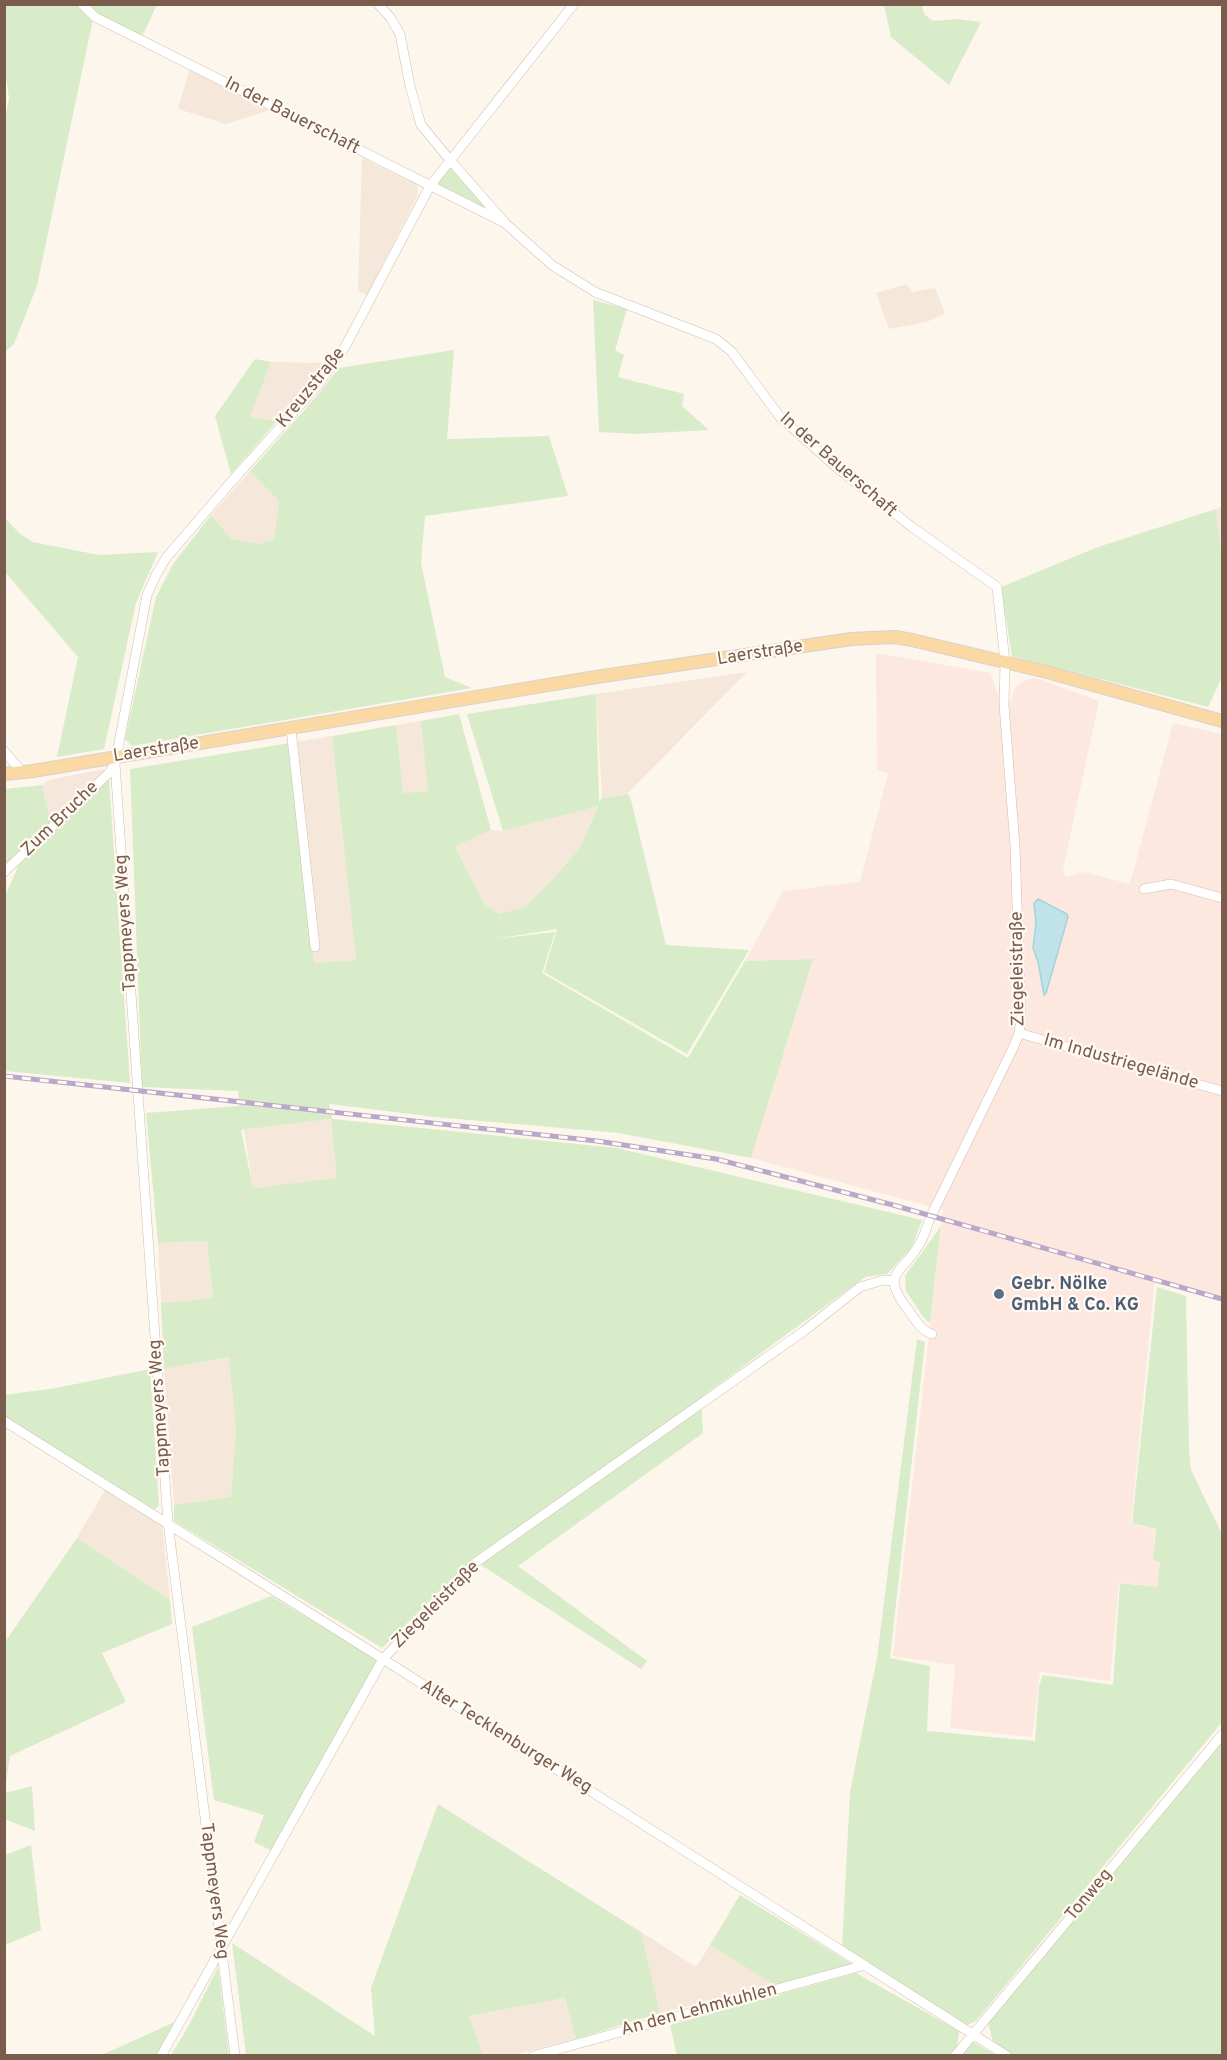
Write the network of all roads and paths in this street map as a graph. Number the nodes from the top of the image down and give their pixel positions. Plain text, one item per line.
1 (82, 4) edge
2 (378, 4) edge
3 (574, 4) edge
4 (450, 160) junction
5 (430, 186) junction
6 (506, 223) junction
7 (1005, 662) junction
8 (1222, 721) edge
9 (291, 729) junction
10 (4, 751) edge
11 (115, 761) junction
12 (22, 772) junction
13 (4, 774) edge
14 (4, 872) edge
15 (1143, 889) dead end
16 (1222, 898) edge
17 (315, 947) dead end
18 (1019, 1033) junction
19 (1222, 1091) edge
20 (894, 1281) junction
21 (932, 1334) dead end
22 (4, 1421) edge
23 (168, 1523) junction
24 (382, 1659) junction
25 (1222, 1735) edge
26 (222, 1947) junction
27 (865, 1965) junction
28 (973, 2034) junction
29 (161, 2055) edge
30 (235, 2055) edge
31 (533, 2055) edge
32 (955, 2055) edge
33 (1007, 2055) edge

1 - 5 street, In der Bauerschaft
2 - 4 street, In der Bauerschaft
3 - 4 street, Kreuzstraße
4 - 5 street, Kreuzstraße
4 - 6 street, In der Bauerschaft
5 - 6 street, In der Bauerschaft
5 - 11 street, Kreuzstraße
6 - 7 street, In der Bauerschaft
7 - 8 main road, Laerstraße
7 - 9 main road, Laerstraße
7 - 18 street, Ziegeleistraße
9 - 11 main road, Laerstraße
9 - 17 street
10 - 12 street
11 - 12 main road, Laerstraße
11 - 14 street, Zum Bruche
11 - 23 street, Tappmeyers Weg
12 - 13 main road, Laerstraße
15 - 16 street
18 - 19 street, Im Industriegelände
18 - 20 street, Ziegeleistraße
20 - 21 street
20 - 24 street, Ziegeleistraße
22 - 23 street, Alter Tecklenburger Weg
23 - 24 street, Alter Tecklenburger Weg
23 - 26 street, Tappmeyers Weg
24 - 26 street, Ziegeleistraße
24 - 27 street, Alter Tecklenburger Weg
25 - 28 street, Tonweg
26 - 29 street, Ziegeleistraße
26 - 30 street, Tappmeyers Weg
27 - 28 street, Alter Tecklenburger Weg
27 - 31 street, An den Lehmkuhlen
28 - 32 street, Tonweg
28 - 33 street, Alter Tecklenburger Weg

